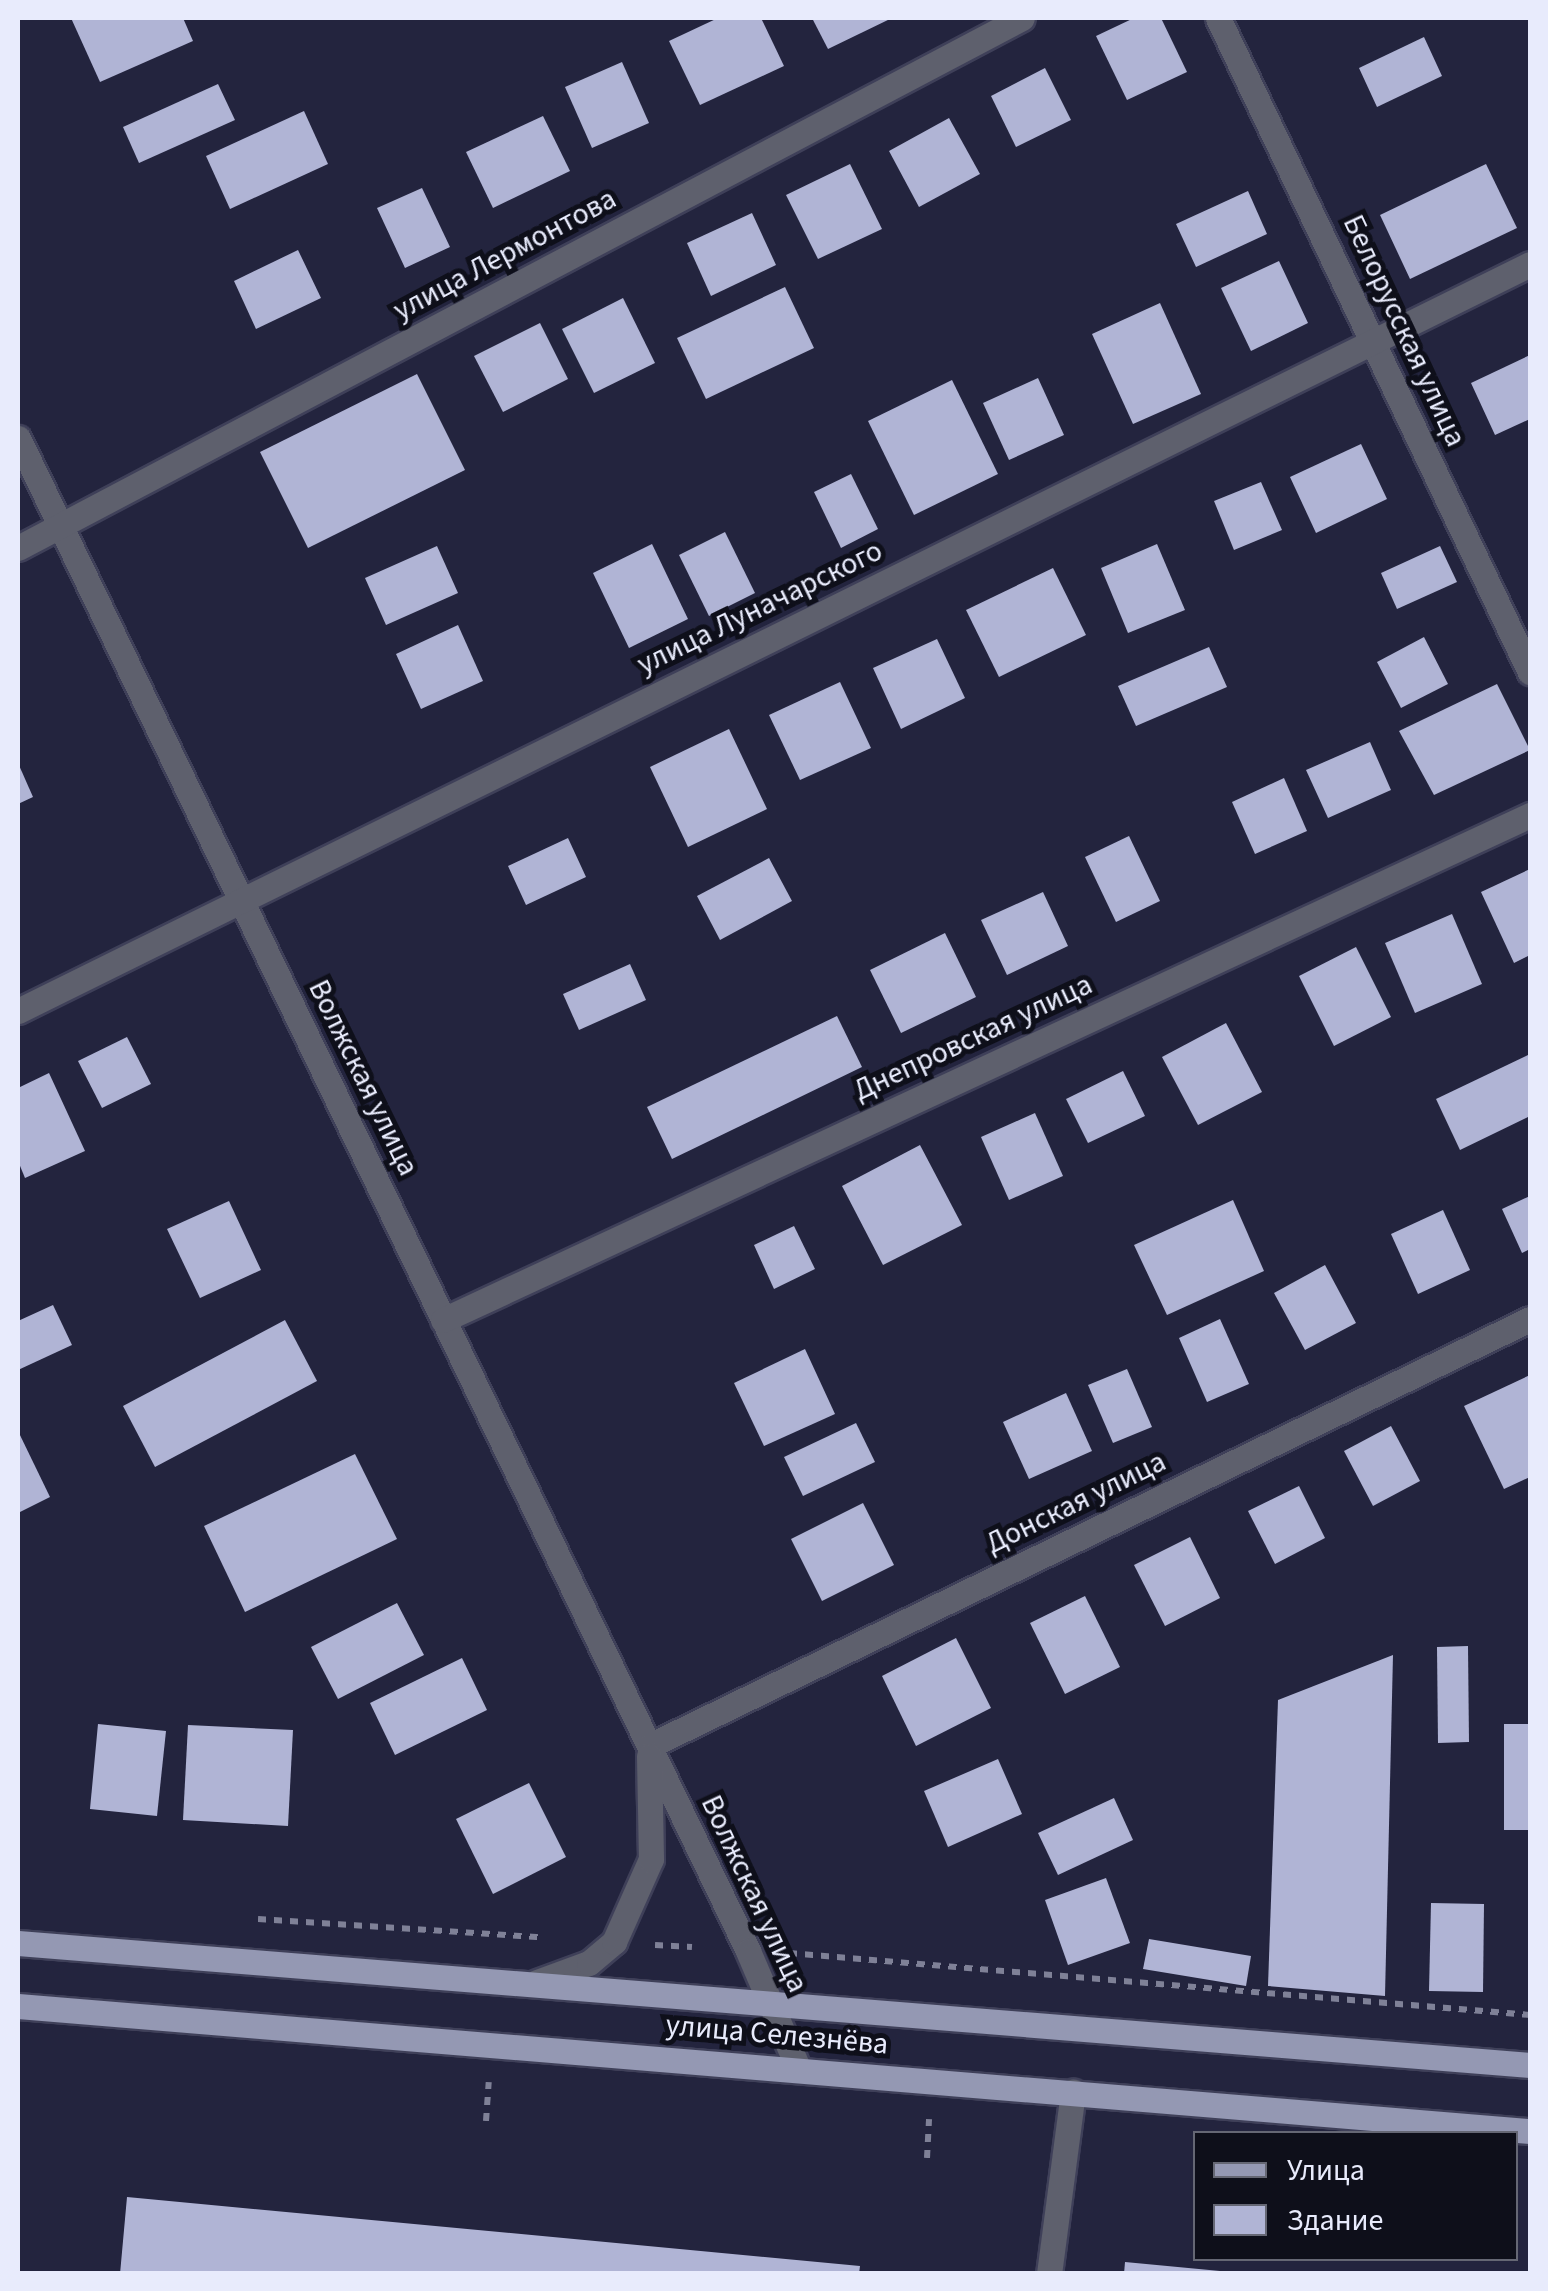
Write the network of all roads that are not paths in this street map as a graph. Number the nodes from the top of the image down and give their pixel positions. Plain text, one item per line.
1 (1022, 18) edge
2 (1218, 18) edge
3 (1530, 264) edge
4 (1373, 342) junction
5 (18, 438) edge
6 (61, 528) junction
7 (18, 548) edge
8 (1530, 672) edge
9 (1530, 815) edge
10 (241, 901) junction
11 (18, 1011) edge
12 (1530, 1319) edge
13 (444, 1320) junction
14 (649, 1746) junction
15 (18, 1943) edge
16 (537, 1982) junction
17 (768, 2003) junction
18 (18, 2006) edge
19 (1530, 2065) edge
20 (799, 2070) junction
21 (1073, 2092) junction
22 (1530, 2131) edge
23 (1049, 2274) edge

1 - 6 street, улица Лермонтова
2 - 4 street, Белорусская улица
3 - 4 street, улица Луначарского
4 - 8 street, Белорусская улица
4 - 10 street, улица Луначарского
5 - 6 street, Волжская улица
6 - 7 street, улица Лермонтова
6 - 10 street, Волжская улица
9 - 13 street, Днепровская улица
10 - 11 street, улица Луначарского
10 - 13 street, Волжская улица
12 - 14 street, Донская улица
13 - 14 street, Волжская улица
14 - 16 street, Волжская улица
14 - 17 street, Волжская улица
15 - 16 main road, улица Селезнёва
16 - 17 main road, улица Селезнёва
17 - 19 main road, улица Селезнёва
17 - 20 street, Волжская улица
18 - 20 main road, улица Селезнёва
20 - 21 main road, улица Селезнёва
21 - 22 main road, улица Селезнёва
21 - 23 street

